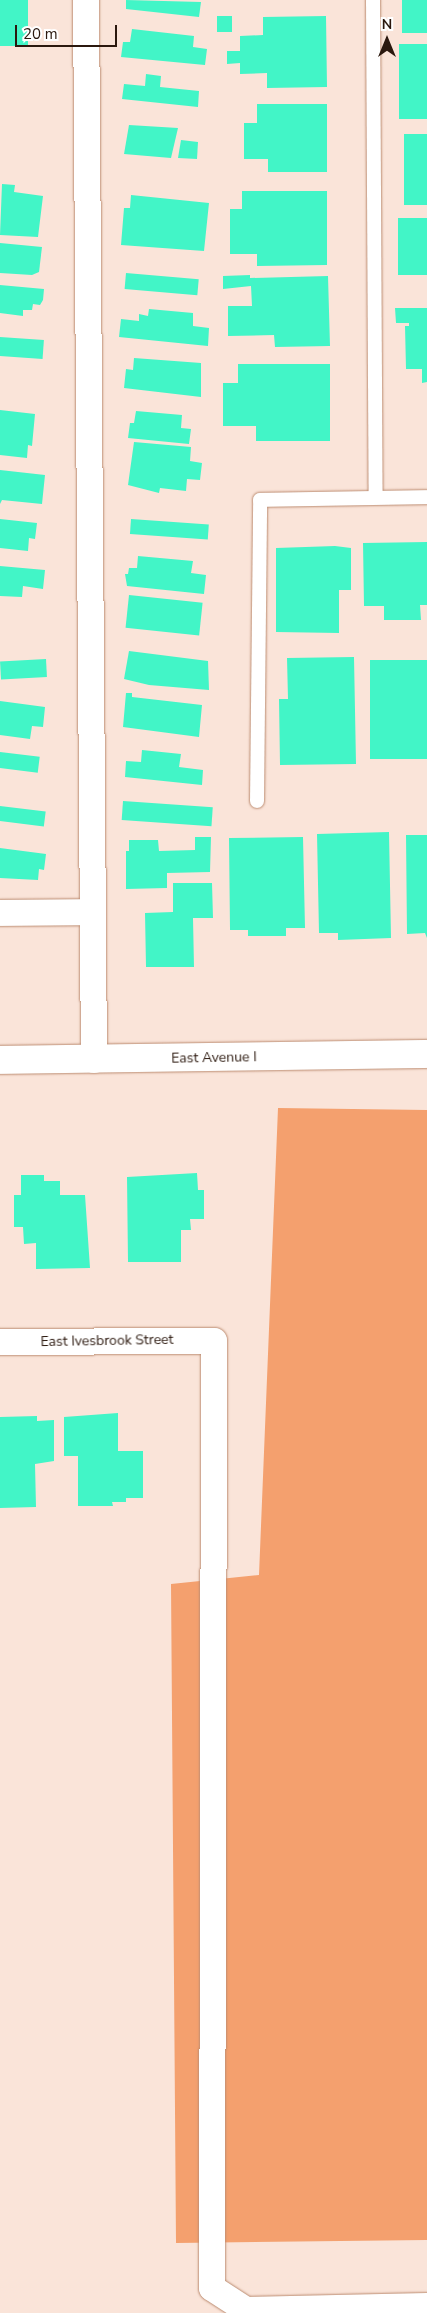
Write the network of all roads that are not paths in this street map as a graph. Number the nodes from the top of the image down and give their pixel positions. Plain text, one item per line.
1 (86, 0) edge
2 (373, 0) edge
3 (376, 497) junction
4 (427, 497) edge
5 (257, 801) dead end
6 (93, 912) junction
7 (0, 913) edge
8 (427, 1054) edge
9 (0, 1060) edge
10 (94, 1060) junction
11 (0, 1342) edge
12 (427, 2306) edge

1 - 6 street
2 - 3 lane
3 - 4 lane
3 - 5 lane
6 - 7 street
6 - 10 street
8 - 10 main road, East Avenue I
9 - 10 main road, East Avenue I
11 - 12 street, East Ivesbrook Street

